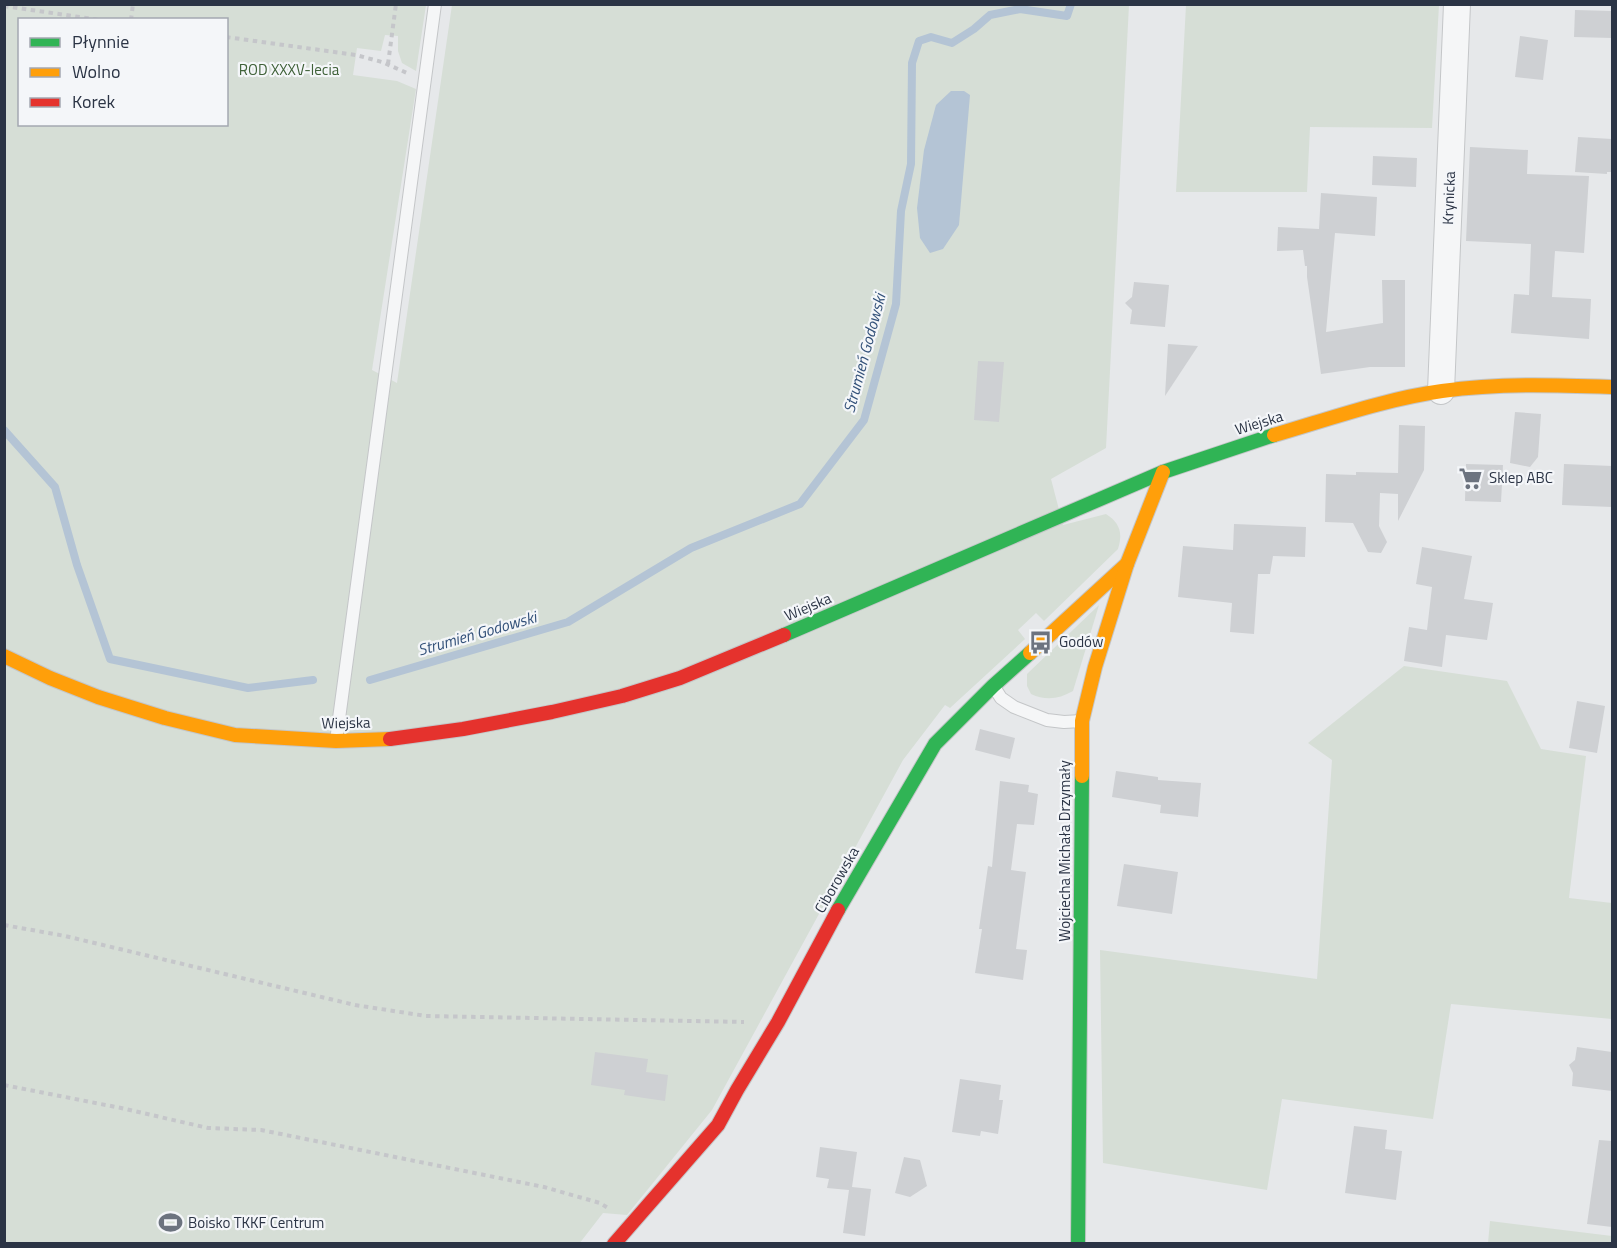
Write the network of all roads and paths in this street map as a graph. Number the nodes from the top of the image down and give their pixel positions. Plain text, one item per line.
1 (396, 4) edge
2 (435, 4) edge
3 (1457, 4) edge
4 (4, 6) edge
5 (86, 18) edge
6 (228, 37) edge
7 (388, 64) junction
8 (425, 82) junction
9 (1612, 387) edge
10 (1441, 391) junction
11 (1163, 472) junction
12 (1126, 564) junction
13 (4, 656) edge
14 (993, 686) junction
15 (1082, 721) junction
16 (336, 741) junction
17 (4, 925) edge
18 (778, 1022) junction
19 (4, 1085) edge
20 (633, 1223) junction
21 (614, 1244) edge
22 (1078, 1244) edge

1 - 7 path
2 - 8 lane
3 - 10 street, Krynicka
4 - 5 path
6 - 7 path
7 - 8 path
8 - 16 lane
9 - 10 street, Wiejska
10 - 11 street, Wiejska
11 - 12 street, Wojciecha Michała Drzymały
11 - 16 street, Wiejska
12 - 14 street, Ciborowska
12 - 15 street, Wojciecha Michała Drzymały
13 - 16 street, Wiejska
14 - 15 lane
14 - 18 street, Ciborowska
15 - 22 street, Wojciecha Michała Drzymały
17 - 18 path
18 - 20 street, Ciborowska
19 - 20 path
20 - 21 street, Ciborowska

